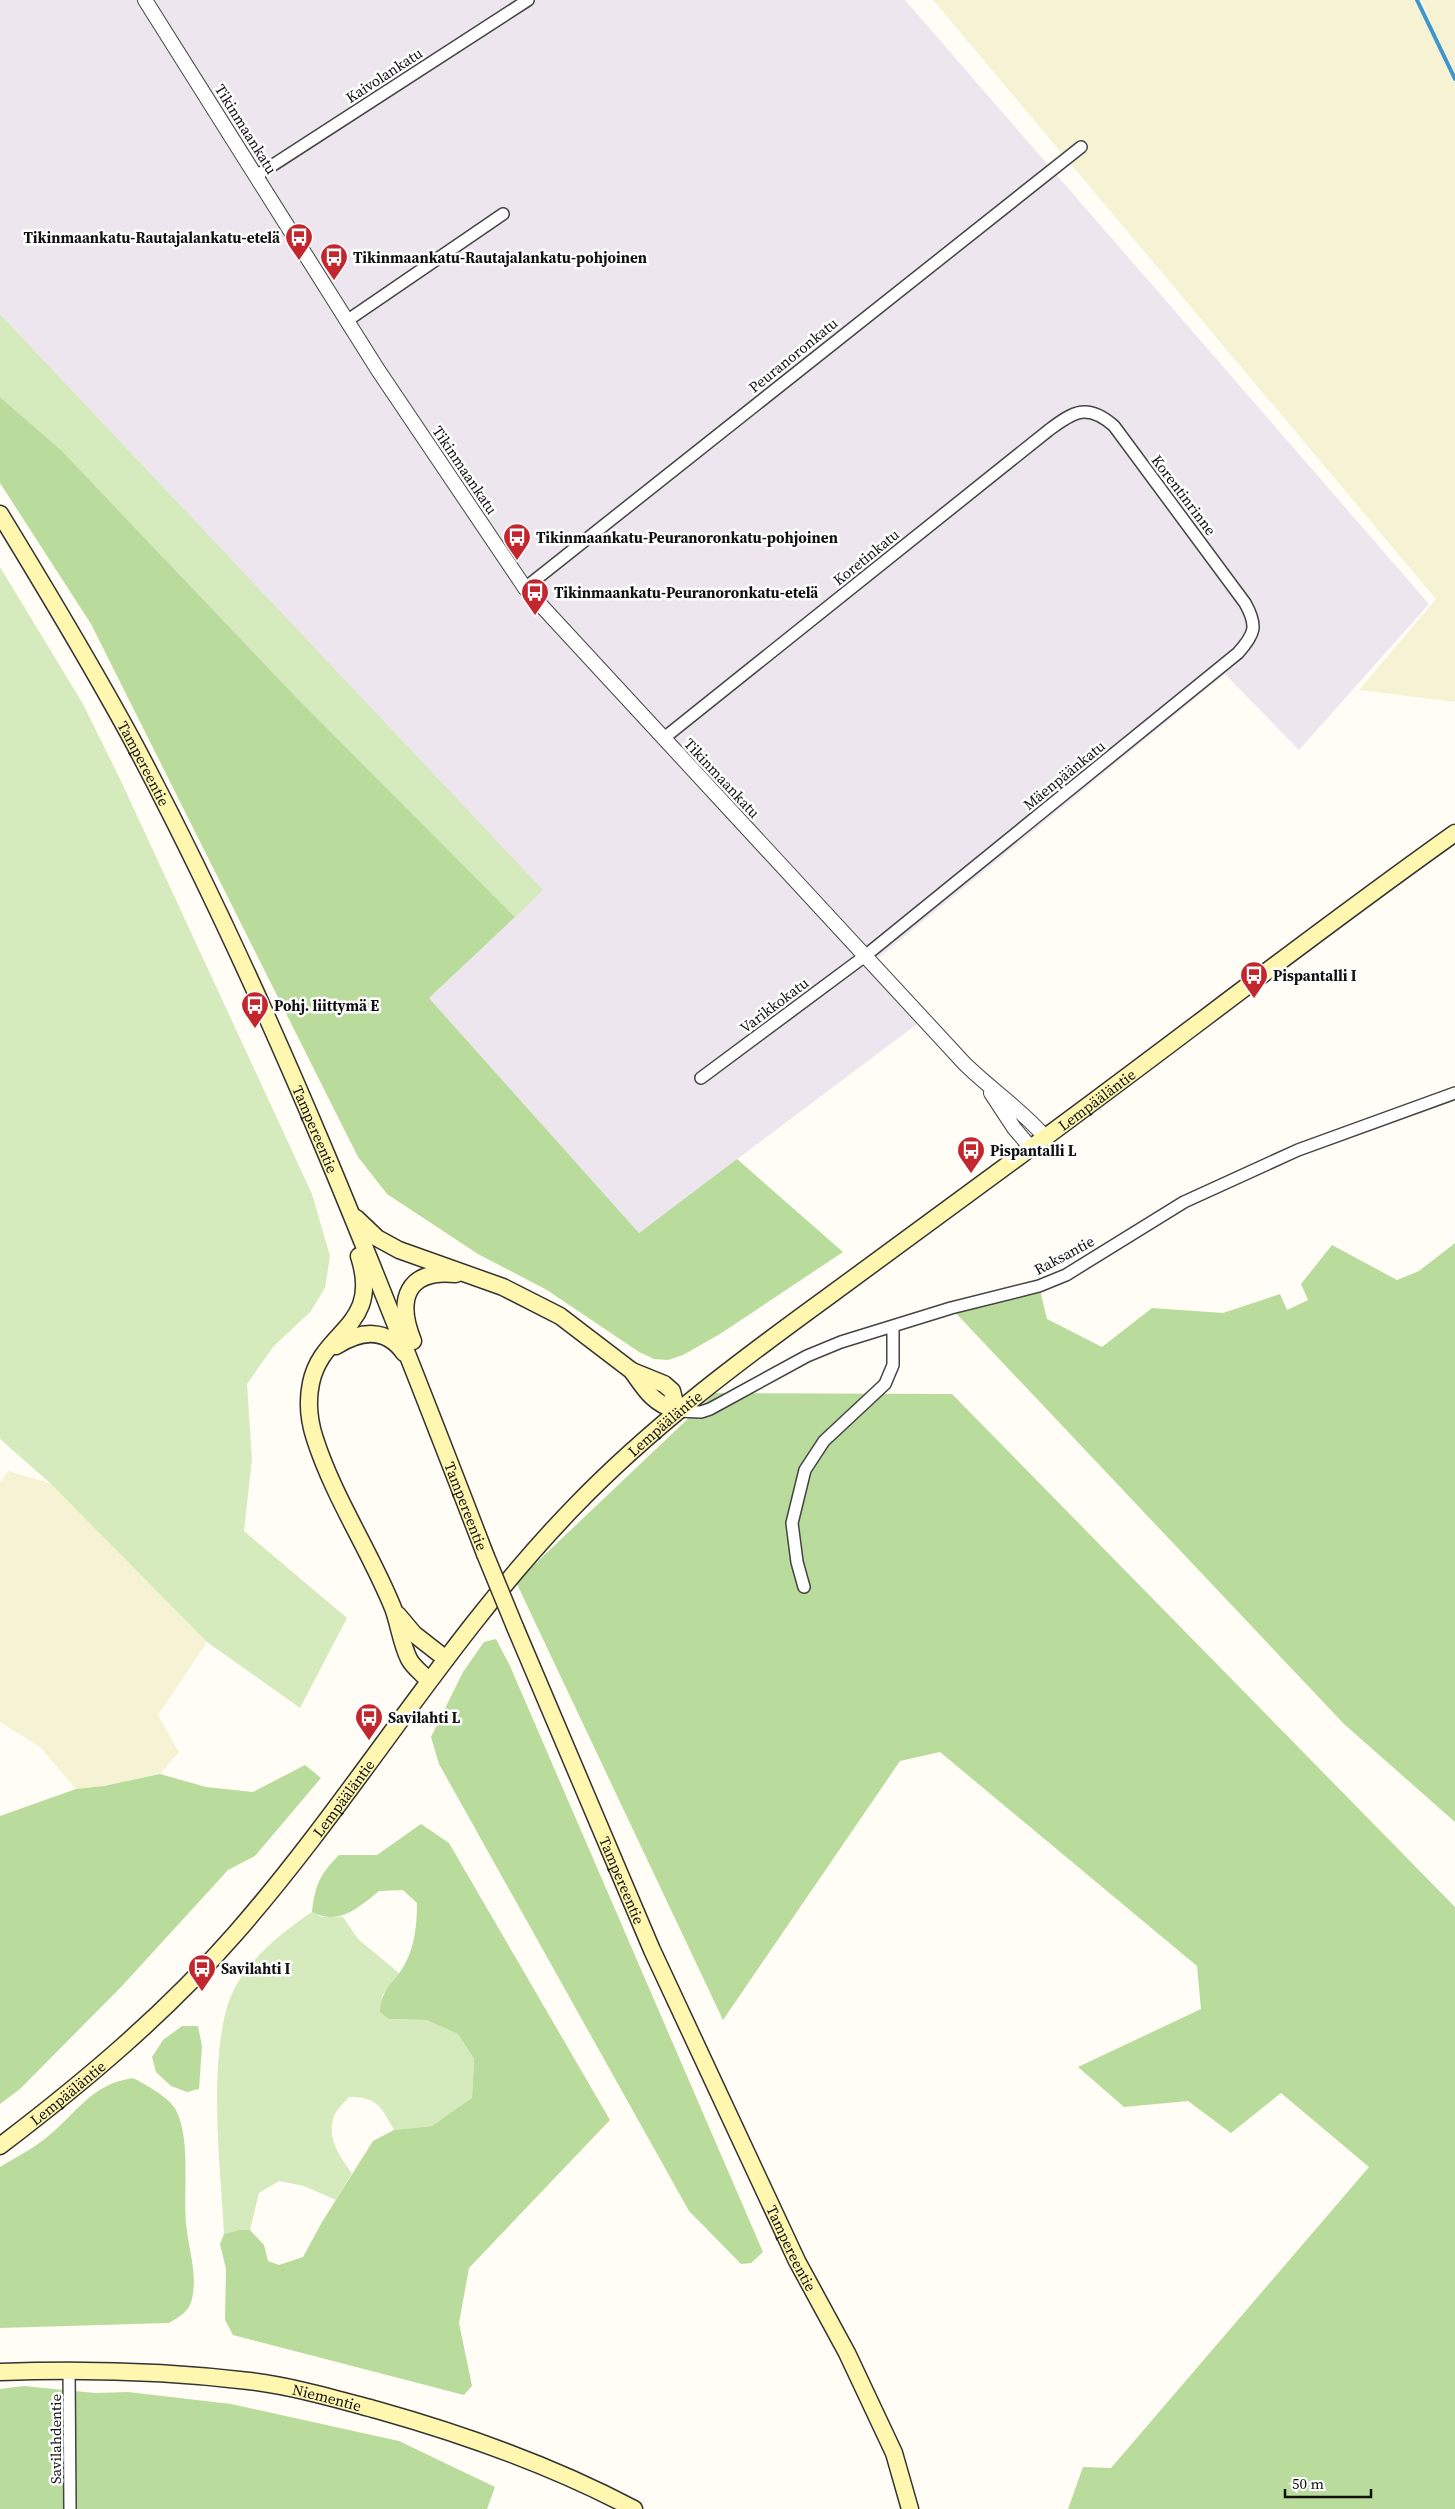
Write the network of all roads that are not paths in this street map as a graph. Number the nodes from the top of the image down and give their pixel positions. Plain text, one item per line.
1 (145, 0) edge
2 (528, 0) edge
3 (1081, 147) dead end
4 (256, 176) junction
5 (503, 214) dead end
6 (348, 320) junction
7 (1093, 412) joint
8 (0, 514) edge
9 (526, 588) junction
10 (1245, 603) joint
11 (664, 738) junction
12 (1455, 833) edge
13 (865, 956) junction
14 (701, 1078) dead end
15 (985, 1084) junction
16 (1455, 1093) edge
17 (1045, 1137) junction
18 (1031, 1148) junction
19 (342, 1190) junction
20 (351, 1213) junction
21 (480, 1278) junction
22 (894, 1327) junction
23 (328, 1351) junction
24 (412, 1363) junction
25 (677, 1411) junction
26 (433, 1419) junction
27 (804, 1587) dead end
28 (393, 1608) junction
29 (446, 1659) junction
30 (429, 1681) junction
31 (0, 2146) edge
32 (69, 2369) junction
33 (0, 2372) edge
34 (70, 2509) edge
35 (634, 2509) edge
36 (910, 2509) edge

1 - 4 street, Tikinmaankatu
2 - 4 street, Kaivolankatu
3 - 9 street, Peuranoronkatu
4 - 6 street, Tikinmaankatu
5 - 6 street
6 - 9 street, Tikinmaankatu
7 - 10 street, Korentinrinne
7 - 11 street, Koretinkatu
8 - 19 main road, Tampereentie
9 - 11 street, Tikinmaankatu
10 - 13 street, Mäenpäänkatu
11 - 13 street, Tikinmaankatu
12 - 17 main road, Lempääläntie
13 - 14 street, Varikkokatu
13 - 15 street, Tikinmaankatu
15 - 17 street, Tikinmaankatu
15 - 18 street, Tikinmaankatu
16 - 22 street, Raksantie
17 - 18 main road, Lempääläntie
18 - 25 main road, Lempääläntie
19 - 20 main road, Tampereentie
19 - 23 main road
20 - 21 main road
20 - 24 main road, Tampereentie
21 - 25 main road
21 - 26 main road
22 - 25 street, Raksantie
22 - 27 street
23 - 24 main road
23 - 28 main road
24 - 26 main road, Tampereentie
25 - 29 main road, Lempääläntie
26 - 36 main road, Tampereentie, bridge
28 - 29 main road
28 - 30 main road
29 - 30 main road, Lempääläntie
30 - 31 main road, Lempääläntie
32 - 33 main road, Niementie
32 - 34 street, Savilahdentie
32 - 35 main road, Niementie

